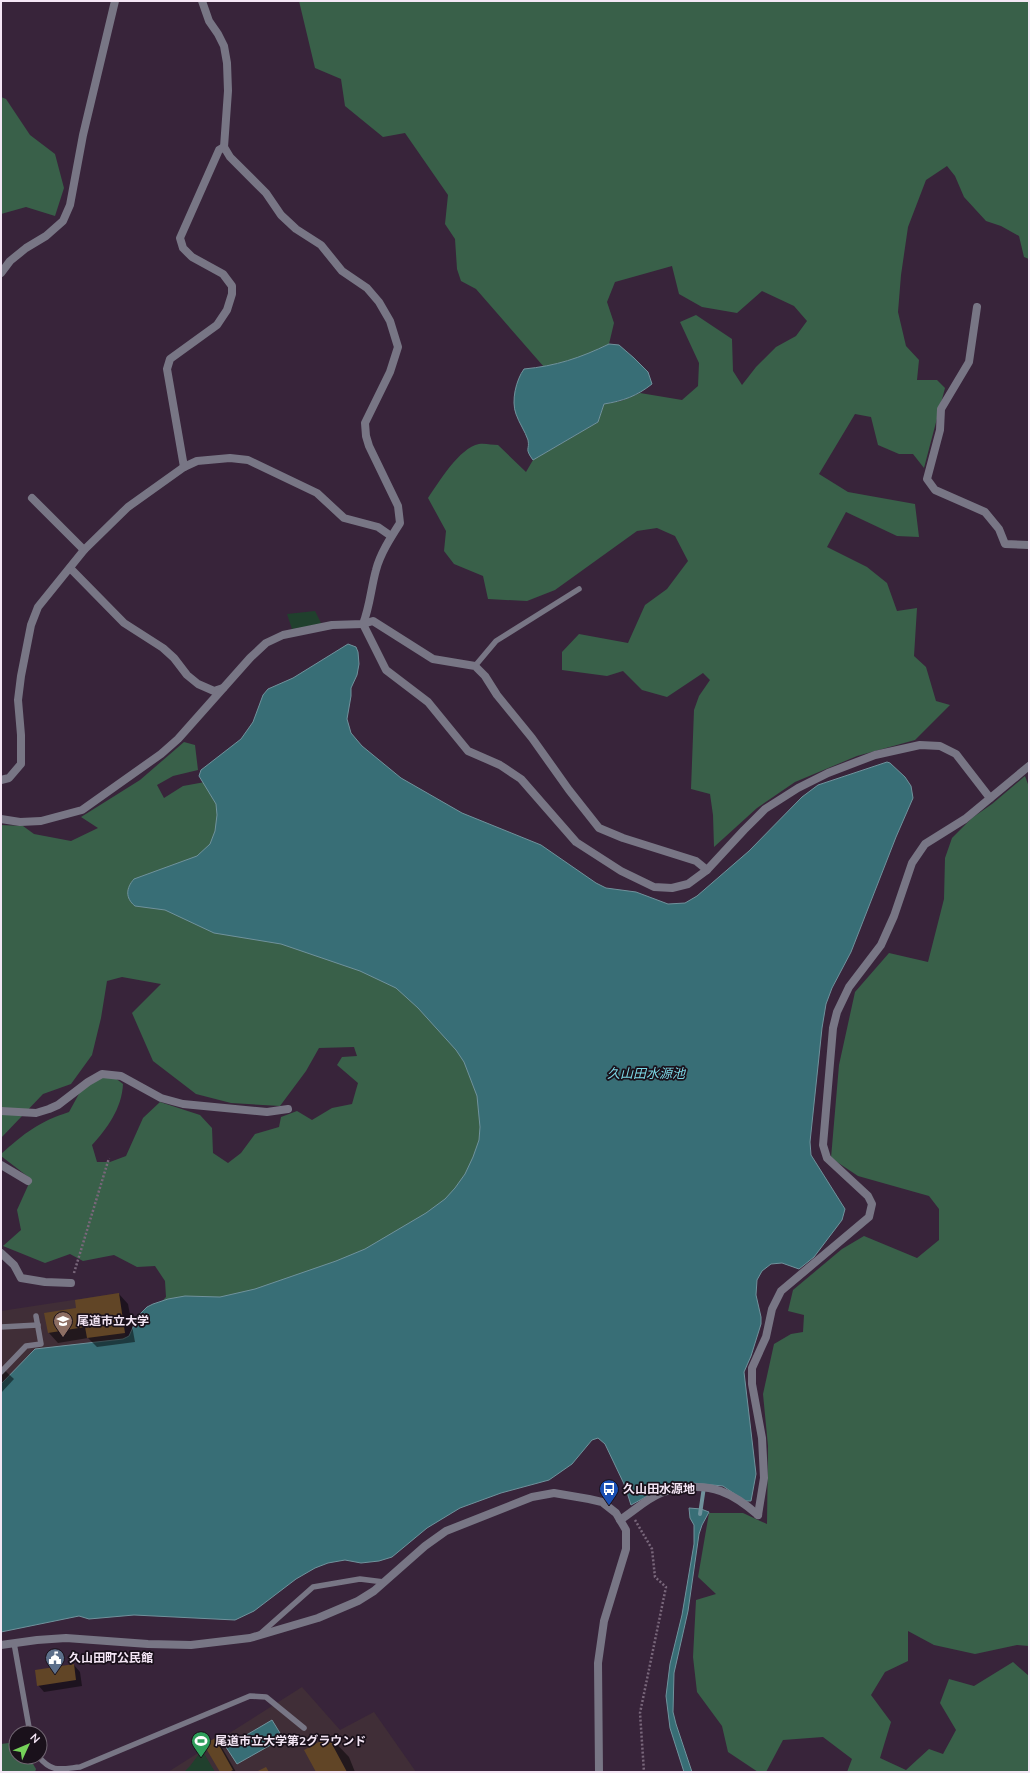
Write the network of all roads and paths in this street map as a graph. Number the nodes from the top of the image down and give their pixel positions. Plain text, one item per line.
1 (115, 1) edge
2 (202, 1) edge
3 (224, 147) junction
4 (1, 273) edge
5 (977, 307) dead end
6 (184, 467) junction
7 (32, 498) dead end
8 (391, 536) junction
9 (1029, 545) edge
10 (84, 550) junction
11 (70, 568) junction
12 (579, 589) dead end
13 (363, 624) junction
14 (474, 666) junction
15 (223, 688) junction
16 (1029, 766) edge
17 (1, 780) edge
18 (990, 798) junction
19 (1, 819) edge
20 (707, 870) junction
21 (288, 1109) dead end
22 (1, 1111) edge
23 (109, 1158) dead end
24 (1, 1165) edge
25 (28, 1181) dead end
26 (1, 1253) edge
27 (71, 1283) joint
28 (36, 1316) dead end
29 (38, 1324) junction
30 (1, 1327) edge
31 (1, 1372) edge
32 (631, 1513) junction
33 (620, 1520) junction
34 (384, 1582) junction
35 (259, 1635) junction
36 (14, 1643) junction
37 (1, 1645) edge
38 (29, 1725) edge
39 (304, 1728) dead end
40 (46, 1765) edge
41 (599, 1772) edge
42 (644, 1772) edge

1 - 4 street
2 - 3 street
3 - 6 street
3 - 8 street
5 - 9 street
6 - 8 street
6 - 10 street
7 - 10 street
8 - 13 street
10 - 11 street
11 - 15 street
11 - 17 street
12 - 14 lane
13 - 14 street
13 - 15 street
13 - 20 street
14 - 20 street
15 - 19 street
16 - 18 street
18 - 20 street
18 - 32 street
21 - 22 street
23 - 27 path
24 - 25 street
26 - 27 street
28 - 29 lane
29 - 30 lane
29 - 31 lane
32 - 33 street
32 - 42 path
33 - 34 street
33 - 41 street
34 - 35 street
34 - 35 lane
35 - 36 street
36 - 37 street
36 - 38 lane
39 - 40 lane

